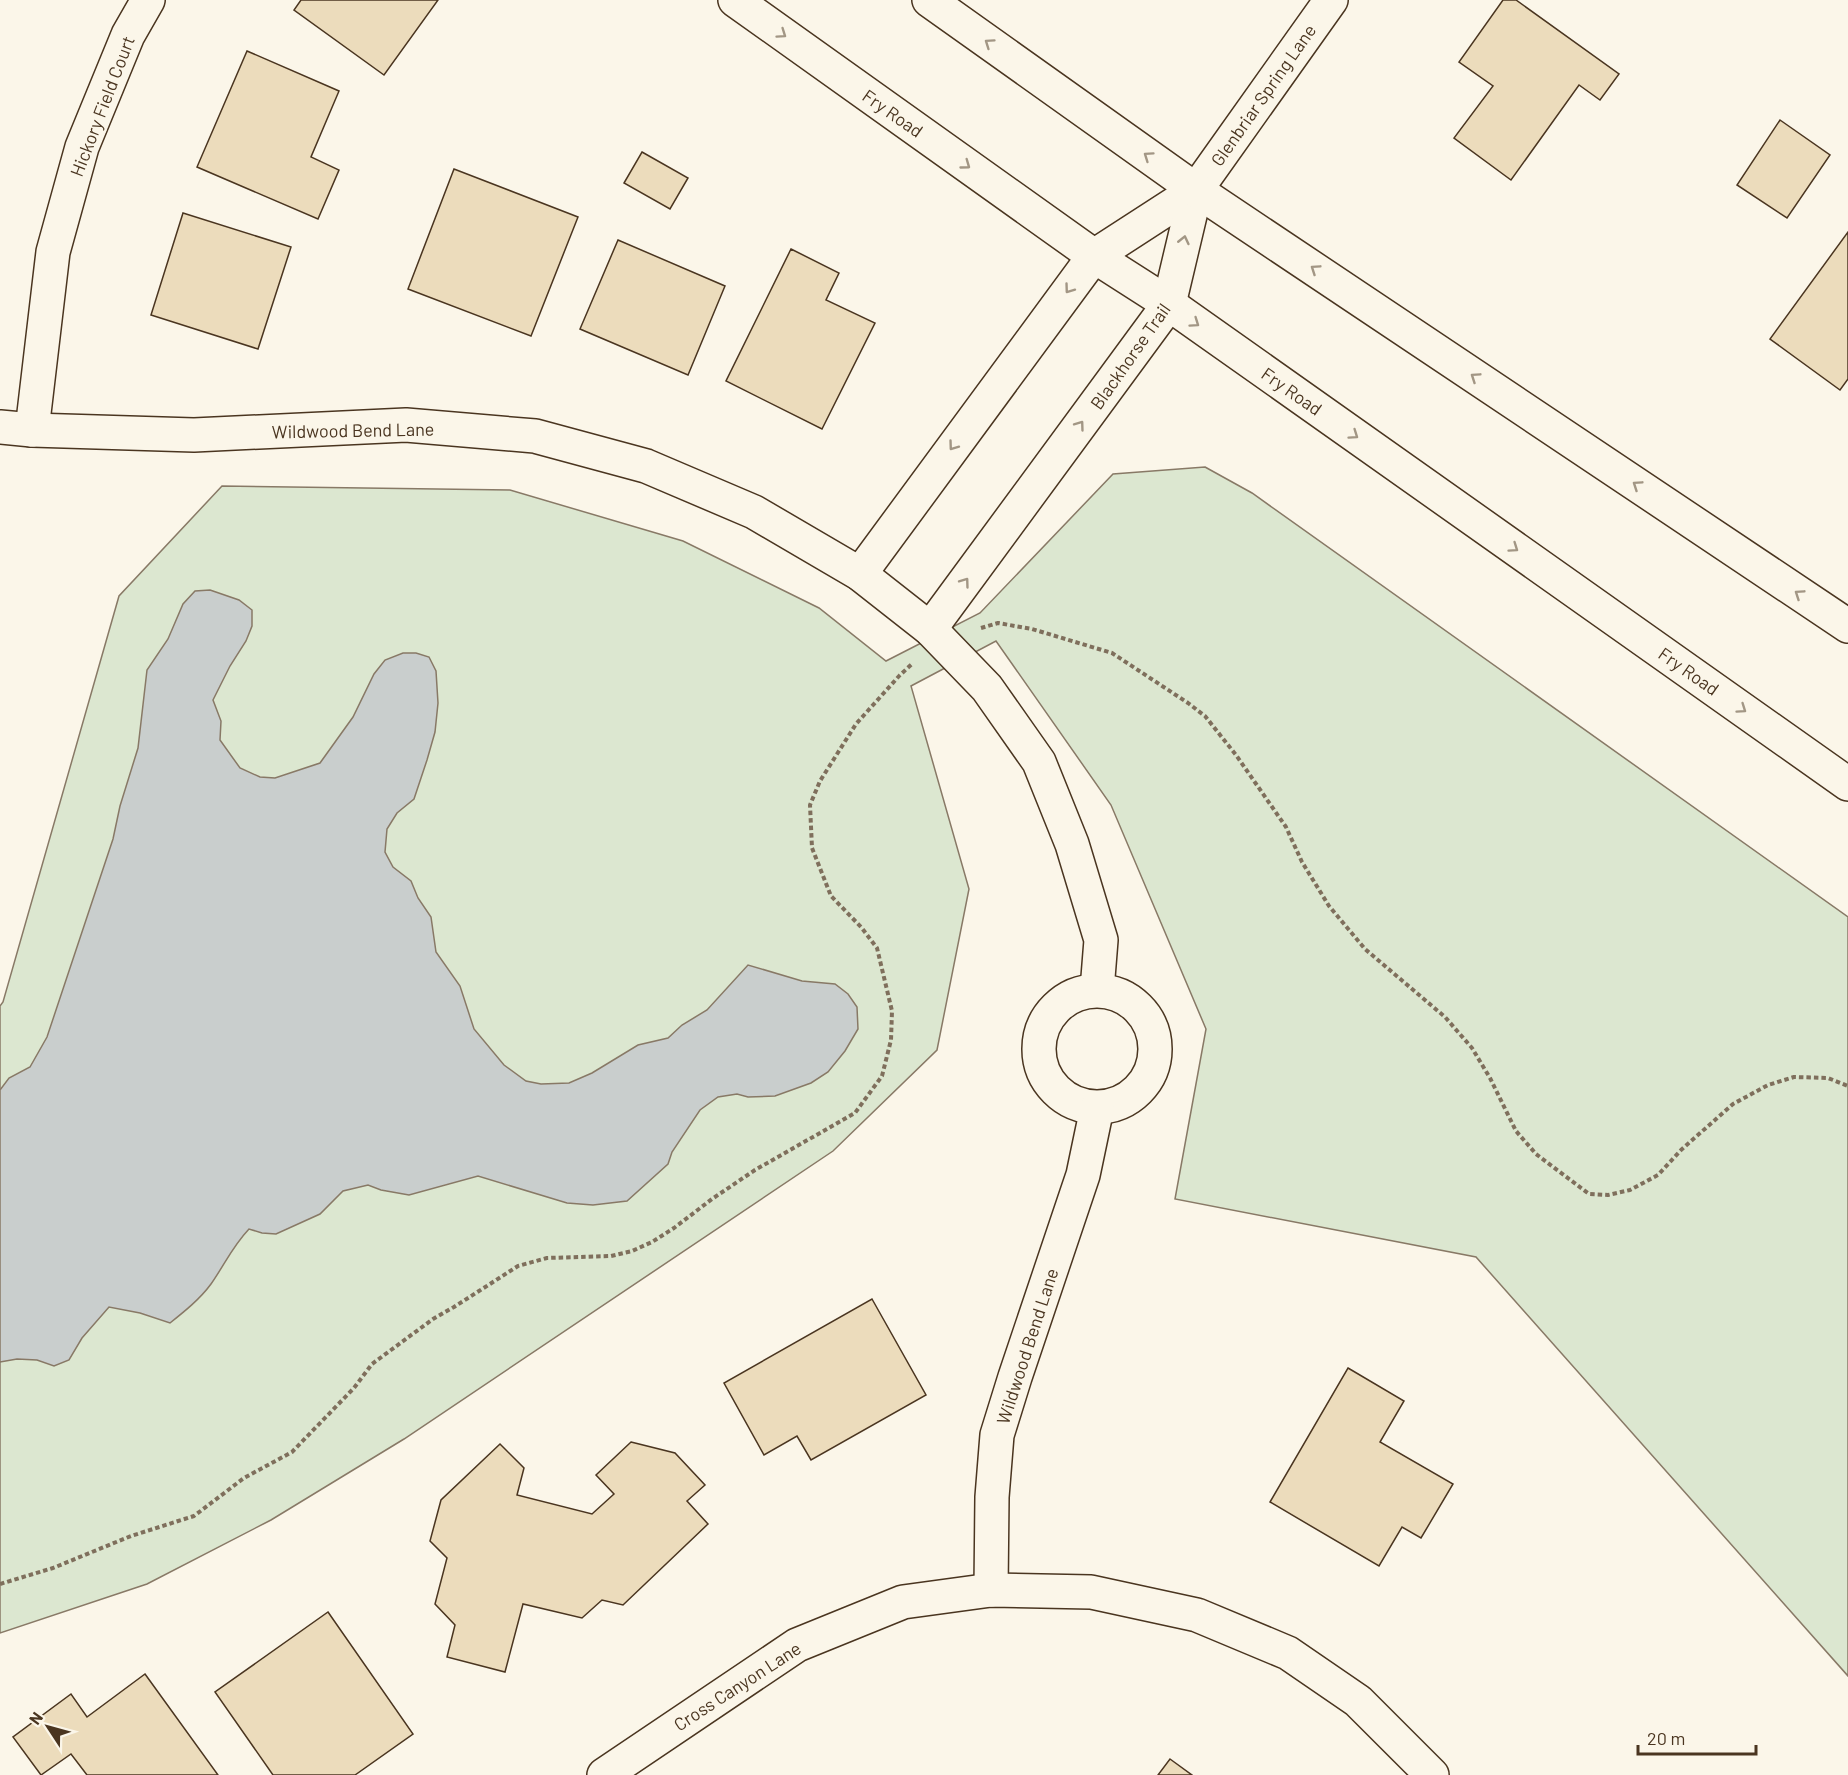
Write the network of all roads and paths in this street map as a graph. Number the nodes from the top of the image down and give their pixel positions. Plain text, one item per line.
1 (148, 0) edge
2 (735, 0) edge
3 (929, 0) edge
4 (1331, 0) edge
5 (1196, 190) junction
6 (1094, 256) junction
7 (1169, 304) junction
8 (0, 426) edge
9 (33, 429) junction
10 (860, 574) junction
11 (1848, 626) edge
12 (936, 634) junction
13 (1848, 784) edge
14 (1097, 990) junction
15 (1848, 1086) edge
16 (1097, 1108) junction
17 (0, 1584) edge
18 (992, 1590) junction
19 (604, 1775) edge
20 (1432, 1775) edge

1 - 9 street, Hickory Field Court
2 -> 6 street, Fry Road
5 -> 3 street
4 - 5 street, Glenbriar Spring Lane
5 - 6 street
7 -> 5 street, Blackhorse Trail
11 -> 5 street
6 - 7 street, Fry Road
6 -> 10 street
12 -> 7 street, Blackhorse Trail
7 -> 13 street, Fry Road
8 - 9 street, Wildwood Bend Lane
9 - 10 street, Wildwood Bend Lane
10 - 12 street, Wildwood Bend Lane
12 - 14 street, Wildwood Bend Lane
12 - 15 path
12 - 17 path
14 - 16 street
14 - 16 street
16 - 18 street, Wildwood Bend Lane
18 - 19 street, Cross Canyon Lane
18 - 20 street, Cross Canyon Lane

